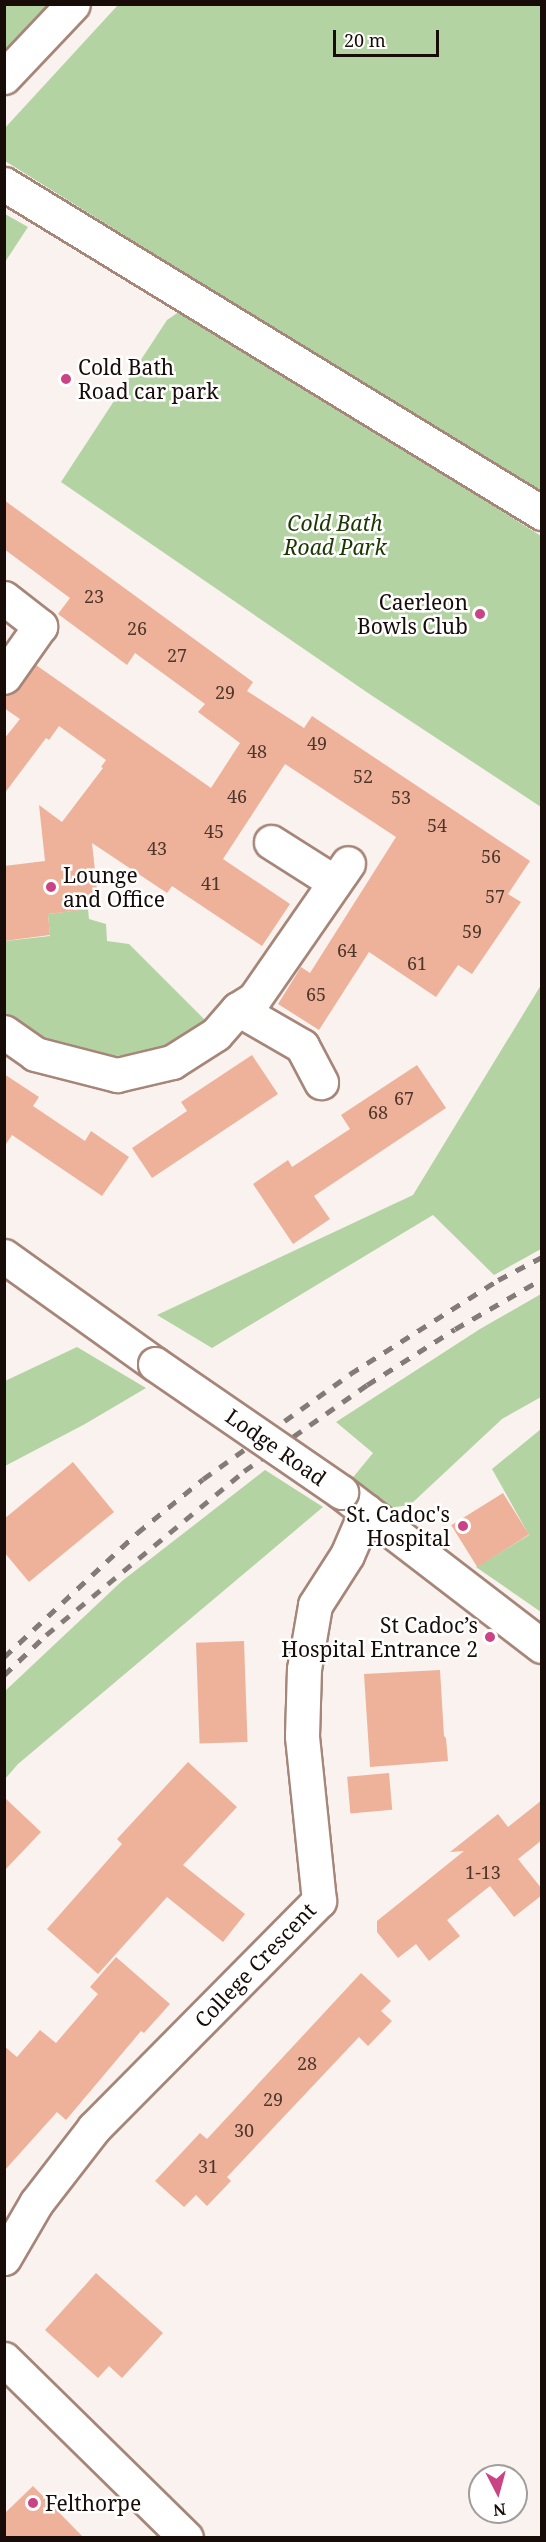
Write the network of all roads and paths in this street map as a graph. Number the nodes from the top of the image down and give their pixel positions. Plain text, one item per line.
1 (73, 4) edge
2 (4, 78) edge
3 (4, 184) edge
4 (542, 513) edge
5 (4, 598) edge
6 (4, 677) edge
7 (271, 842) dead end
8 (238, 1009) junction
9 (4, 1032) edge
10 (321, 1082) dead end
11 (4, 1256) edge
12 (353, 1502) junction
13 (542, 1646) edge
14 (4, 2258) edge
15 (4, 2359) edge
16 (186, 2538) edge

1 - 2 street
3 - 4 street
5 - 6 street
7 - 8 street
8 - 9 street
8 - 10 street
11 - 12 street, Lodge Road, bridge
12 - 13 street, Lodge Road
12 - 14 street, College Crescent
15 - 16 street

